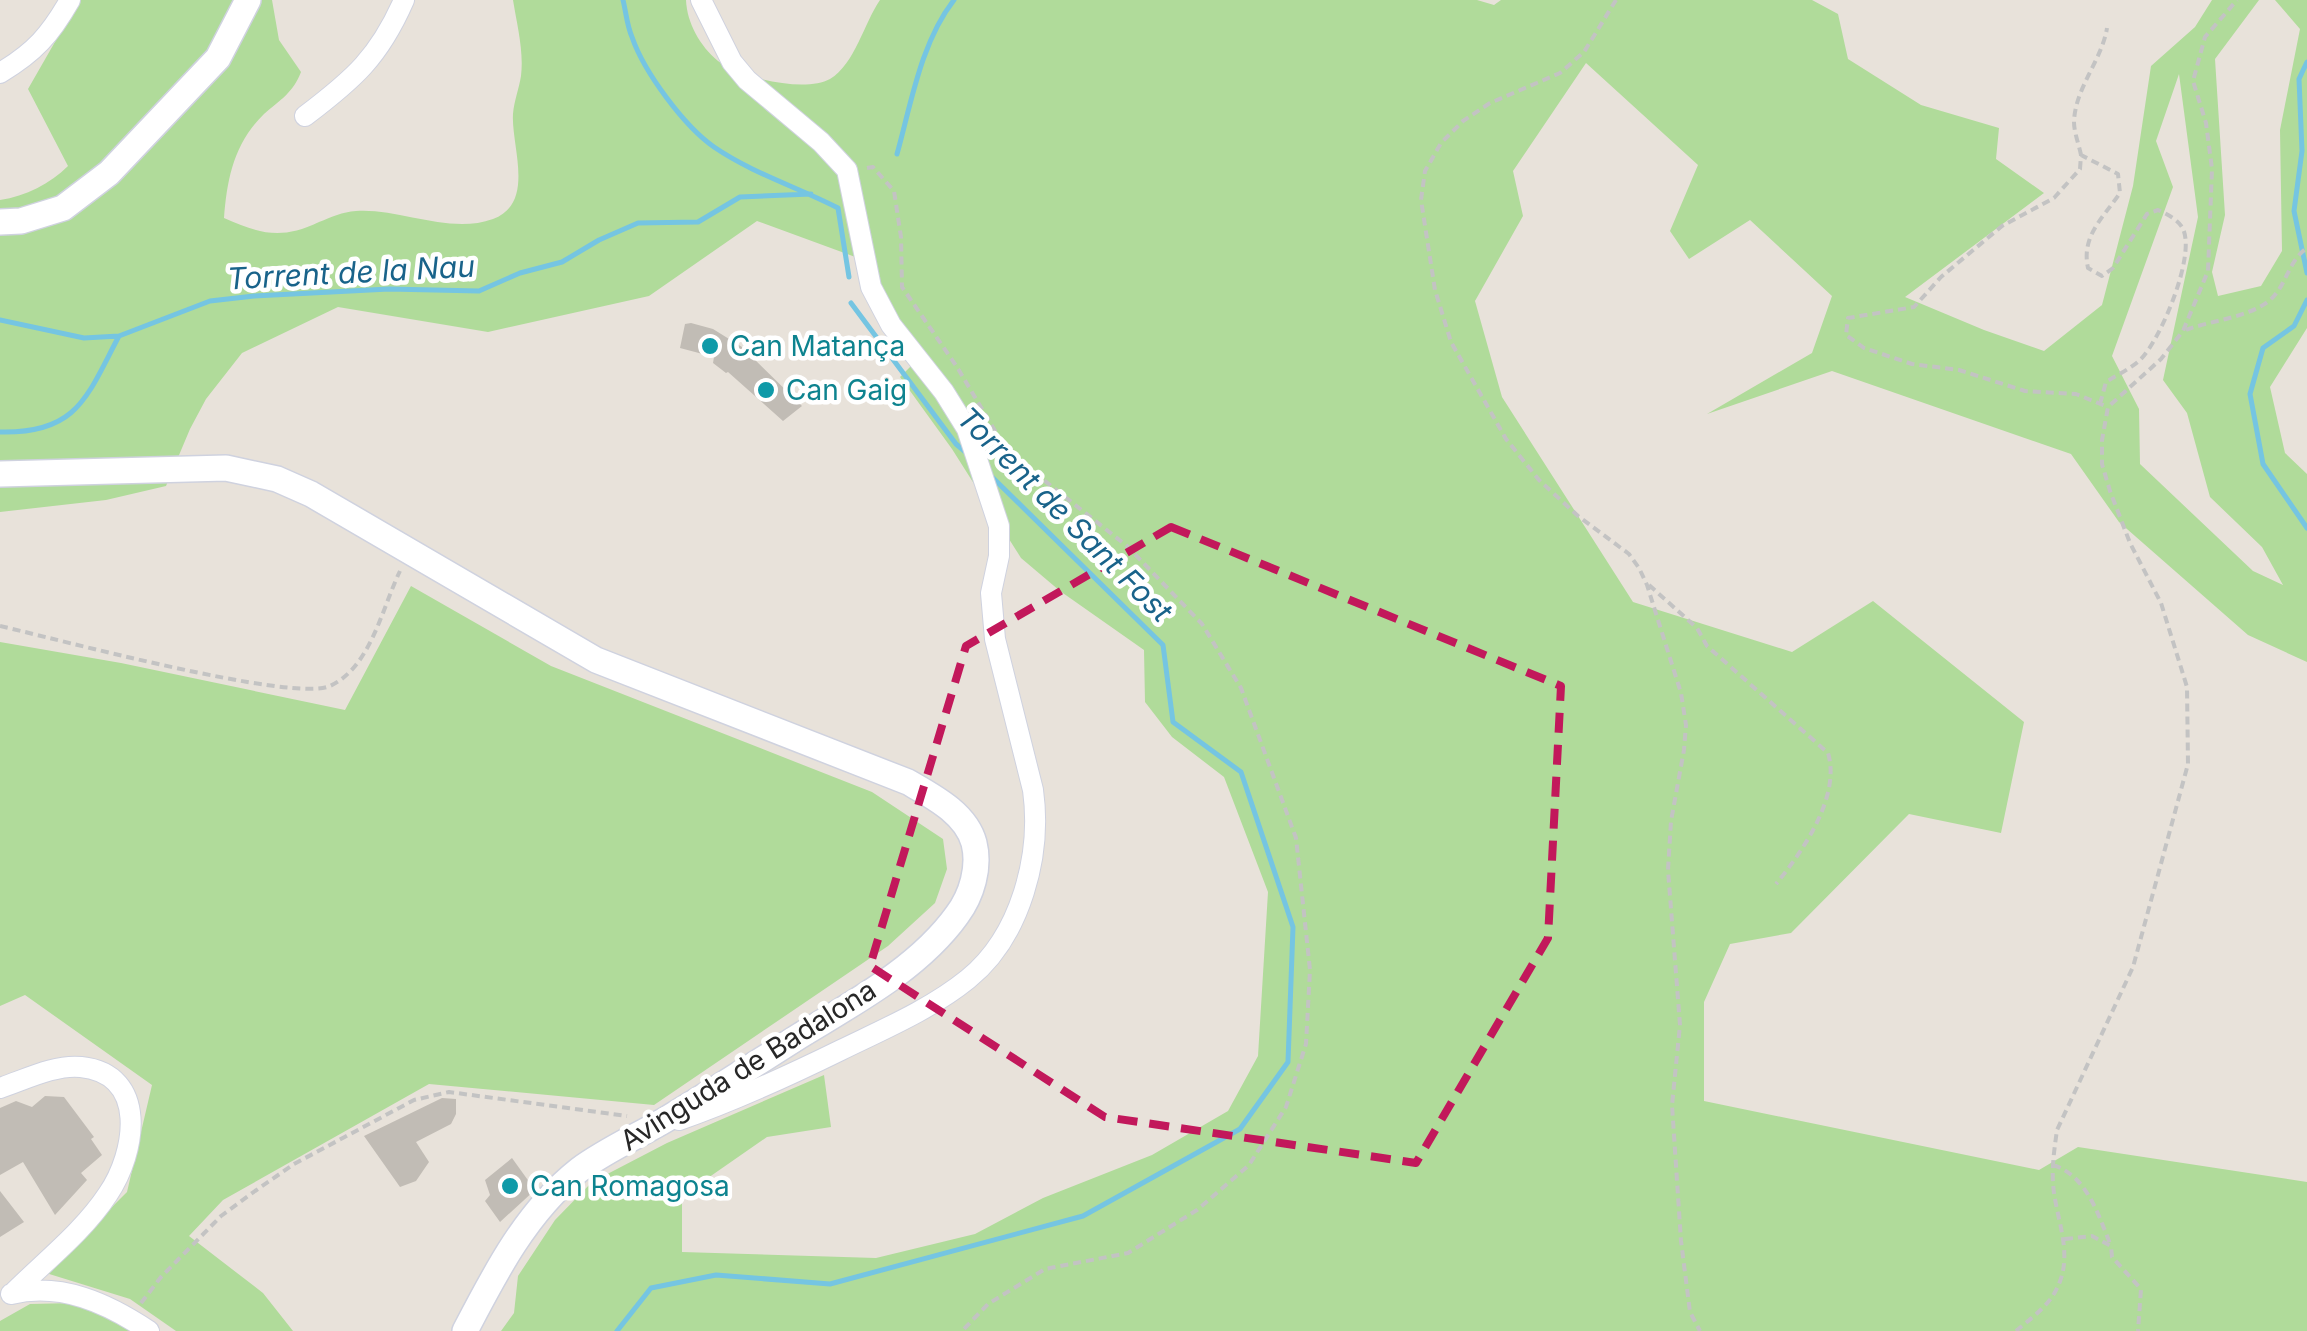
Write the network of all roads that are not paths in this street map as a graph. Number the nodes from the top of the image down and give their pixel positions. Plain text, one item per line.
1 (70, 0) edge
2 (248, 0) edge
3 (404, 0) edge
4 (701, 0) edge
5 (0, 73) edge
6 (305, 116) dead end
7 (0, 222) edge
8 (0, 474) edge
9 (0, 1088) edge
10 (662, 1122) junction
11 (6, 1297) edge
12 (148, 1331) edge
13 (466, 1331) edge

1 - 5 street
2 - 7 street
3 - 6 street
4 - 10 street
8 - 10 street, Avinguda de Badalona
9 - 11 street
10 - 13 street, Avinguda de Badalona
11 - 12 street

